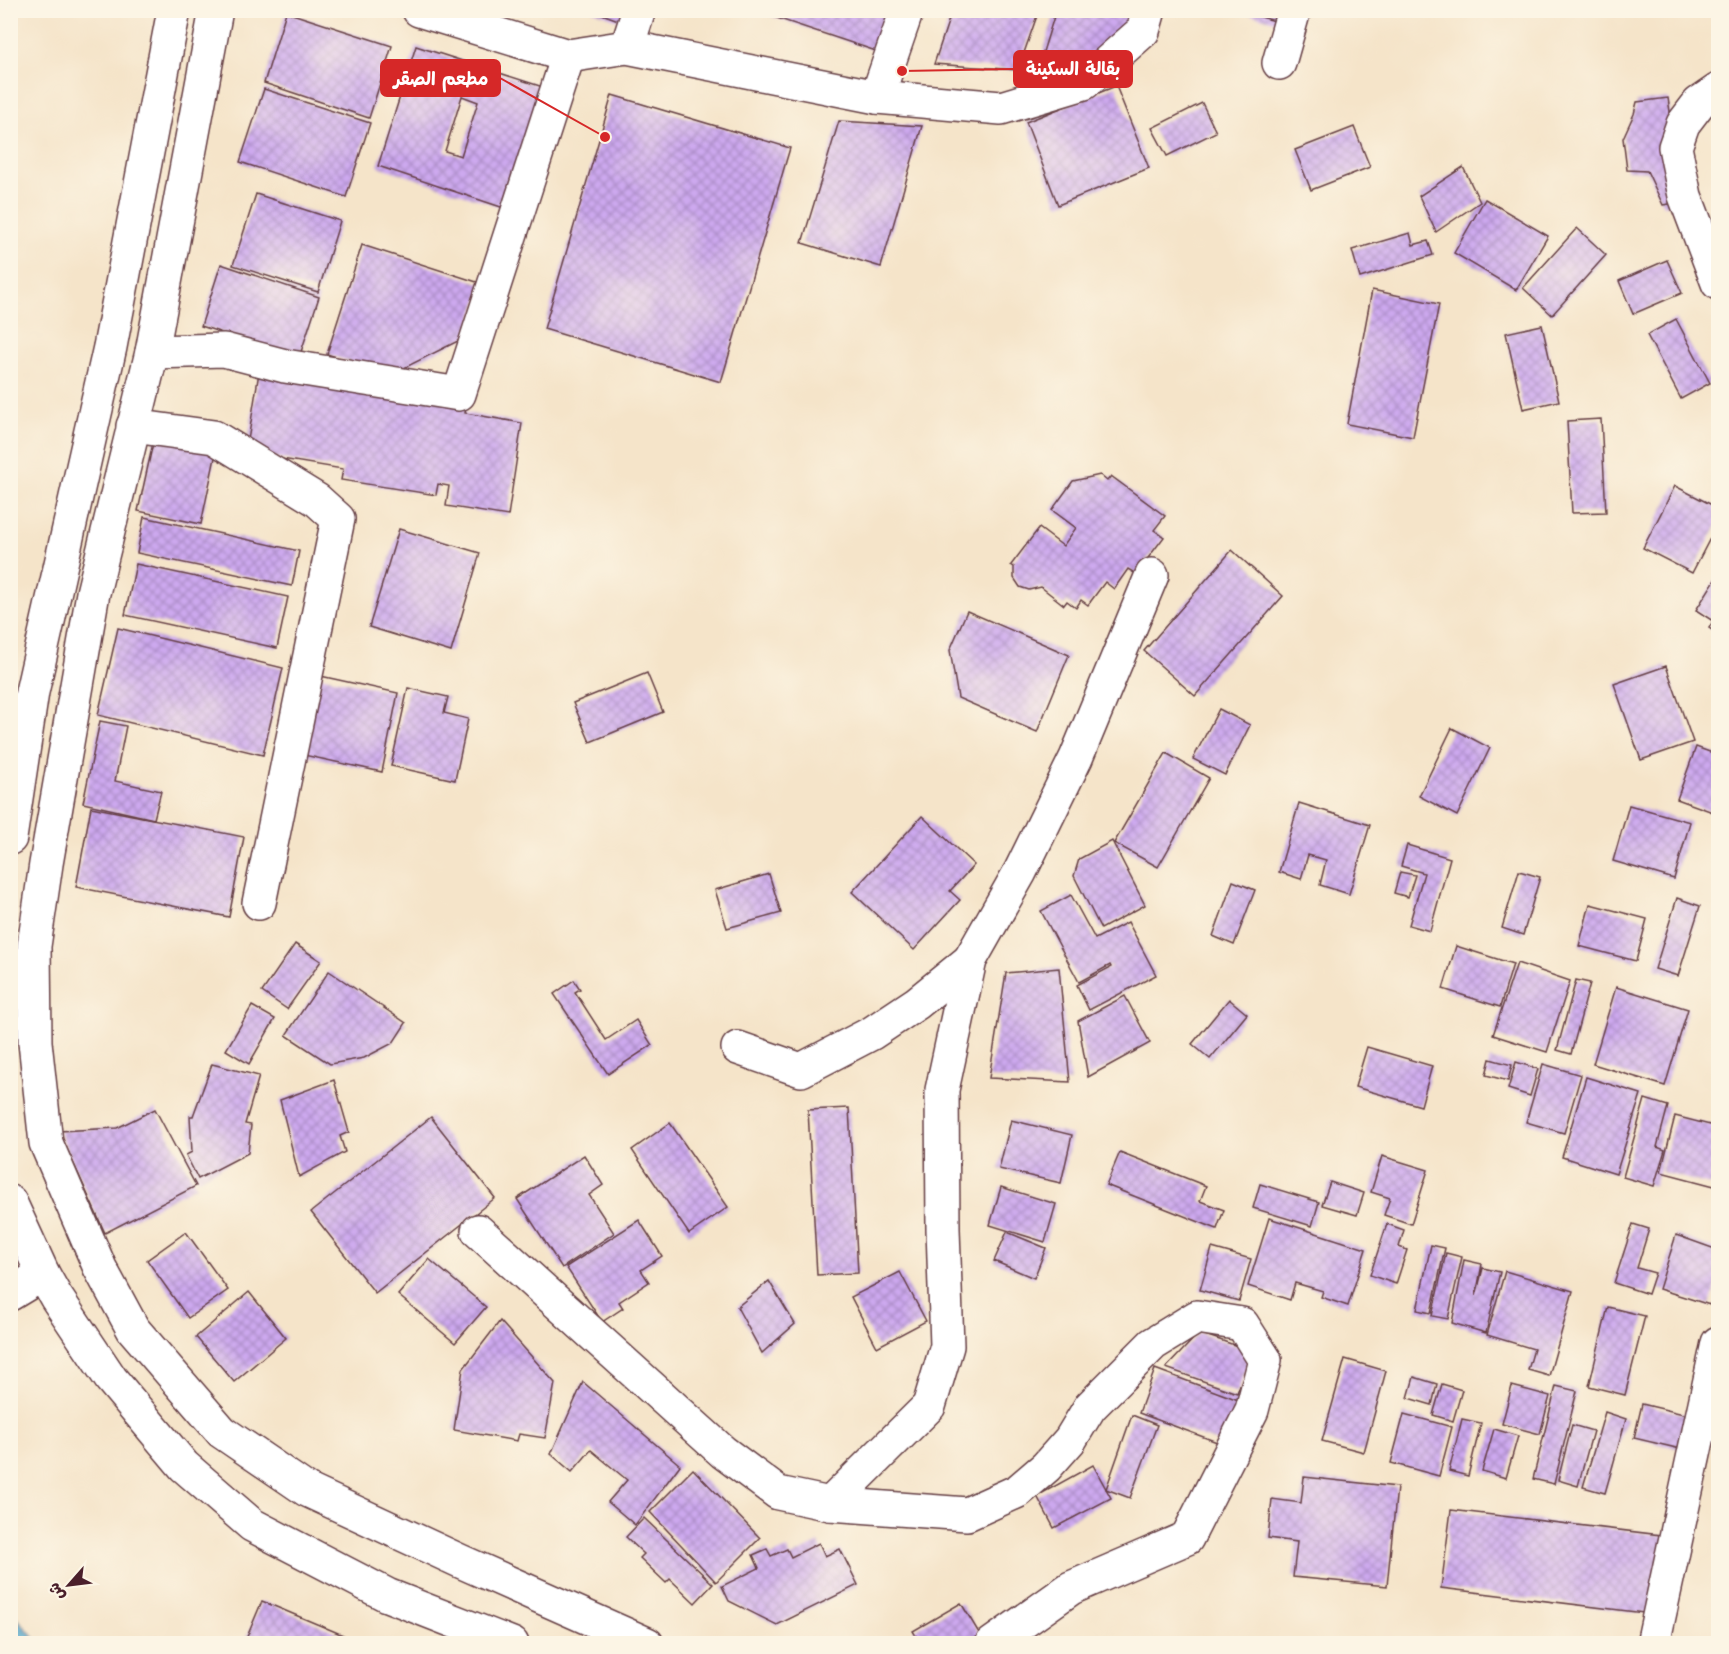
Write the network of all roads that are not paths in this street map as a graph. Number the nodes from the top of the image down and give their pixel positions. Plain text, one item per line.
1 (174, 10) edge
2 (216, 10) edge
3 (419, 10) edge
4 (639, 10) edge
5 (906, 10) edge
6 (1149, 10) edge
7 (1294, 10) edge
8 (627, 47) junction
9 (568, 56) junction
10 (1279, 63) dead end
11 (1719, 90) edge
12 (877, 97) junction
13 (1719, 283) edge
14 (152, 352) junction
15 (133, 426) junction
16 (1152, 575) dead end
17 (10, 838) edge
18 (259, 903) dead end
19 (970, 960) junction
20 (738, 1048) dead end
21 (10, 1202) edge
22 (478, 1231) dead end
23 (100, 1268) junction
24 (49, 1286) junction
25 (10, 1294) edge
26 (1719, 1343) edge
27 (222, 1432) junction
28 (184, 1466) junction
29 (830, 1504) junction
30 (512, 1644) edge
31 (647, 1644) edge
32 (992, 1644) edge
33 (1653, 1644) edge

1 - 17 street
2 - 14 street
3 - 9 street
4 - 8 street
5 - 12 street
6 - 12 street
7 - 10 street
8 - 9 street
8 - 12 street
9 - 14 street
11 - 13 street
14 - 15 street
15 - 18 street
15 - 23 street
16 - 19 street
19 - 20 street
19 - 29 street
21 - 24 street
22 - 29 street
23 - 24 street
23 - 27 street
24 - 25 street
24 - 28 street
26 - 33 street
27 - 28 street
27 - 31 street
28 - 30 street
29 - 32 street

